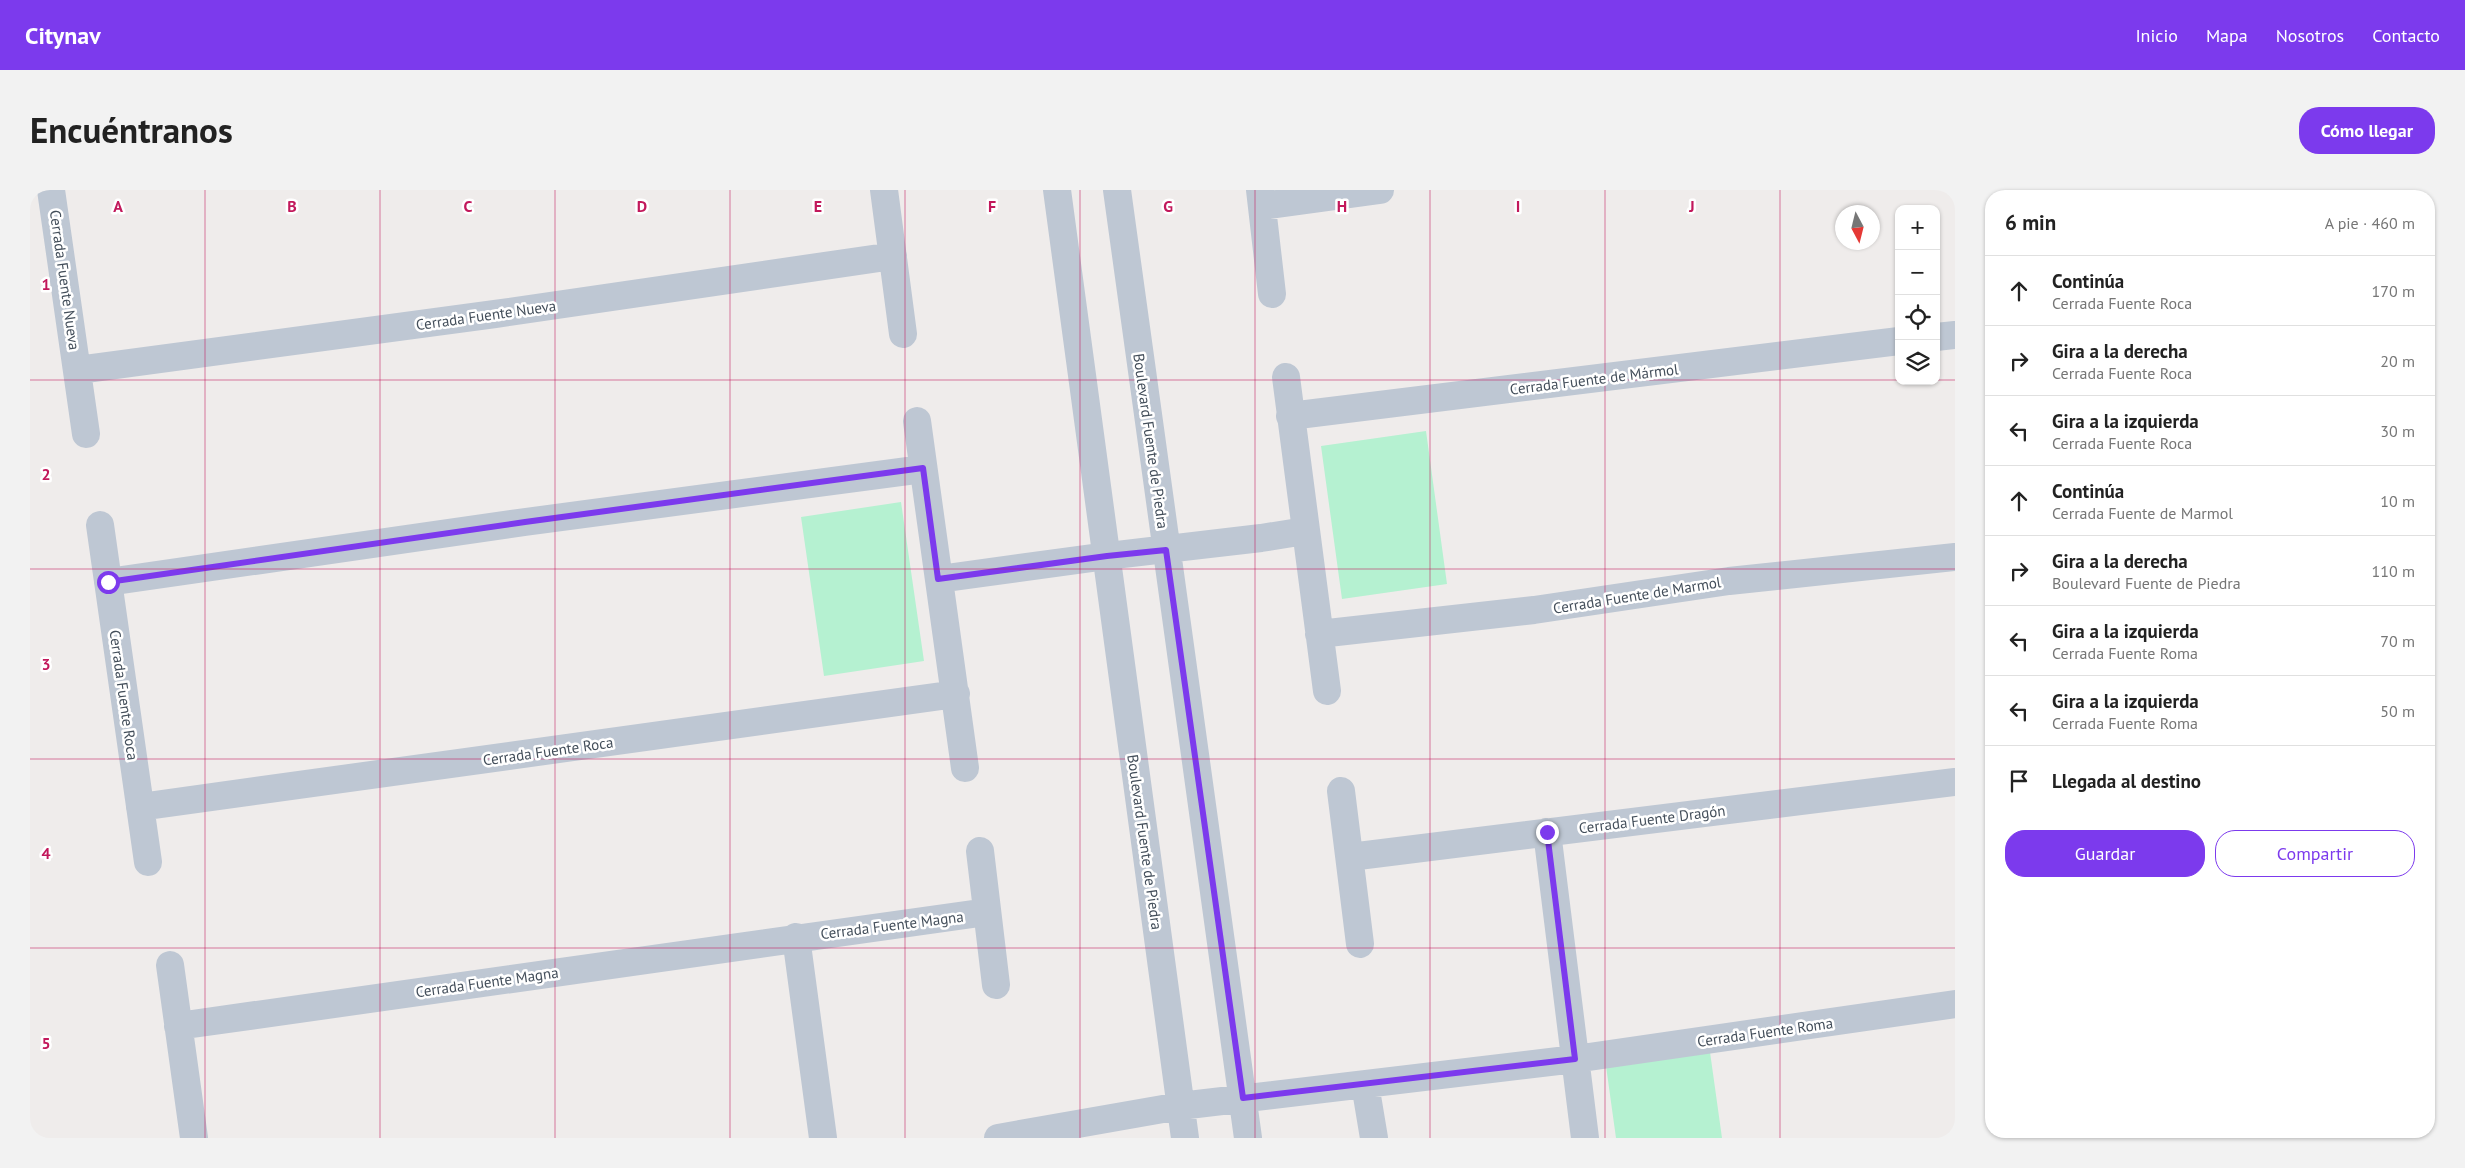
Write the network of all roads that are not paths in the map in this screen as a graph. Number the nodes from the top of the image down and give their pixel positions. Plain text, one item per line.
1 (51, 190) edge
2 (884, 190) edge
3 (1057, 190) edge
4 (1117, 190) edge
5 (1380, 190) edge
6 (1261, 198) edge
7 (892, 256) junction
8 (1272, 294) dead end
9 (903, 334) dead end
10 (1955, 335) edge
11 (1940, 337) edge
12 (1895, 342) edge
13 (78, 370) junction
14 (1286, 377) dead end
15 (1290, 416) junction
16 (917, 421) dead end
17 (86, 434) dead end
18 (923, 468) junction
19 (100, 525) dead end
20 (1305, 531) junction
21 (1166, 550) junction
22 (1107, 556) junction
23 (1955, 557) edge
24 (938, 579) junction
25 (108, 582) junction
26 (1319, 634) junction
27 (1327, 691) dead end
28 (956, 694) junction
29 (965, 768) dead end
30 (1955, 782) edge
31 (1341, 791) dead end
32 (140, 808) junction
33 (1547, 832) junction
34 (980, 851) dead end
35 (1350, 857) junction
36 (148, 862) dead end
37 (987, 912) junction
38 (796, 937) junction
39 (1360, 944) dead end
40 (170, 965) dead end
41 (996, 984) dead end
42 (1955, 1004) edge
43 (178, 1026) junction
44 (1575, 1059) junction
45 (1365, 1084) junction
46 (1243, 1098) junction
47 (1180, 1106) junction
48 (194, 1138) edge
49 (823, 1138) edge
50 (998, 1138) edge
51 (1185, 1138) edge
52 (1248, 1138) edge
53 (1374, 1138) edge
54 (1585, 1138) edge

1 - 13 street, Cerrada Fuente Nueva
2 - 7 street
3 - 22 street, Boulevard Fuente de Piedra
4 - 21 street, Boulevard Fuente de Piedra
5 - 6 street
6 - 8 street
7 - 9 street
7 - 13 street, Cerrada Fuente Nueva
10 - 11 street
12 - 15 street, Cerrada Fuente de Mármol
13 - 17 street, Cerrada Fuente Nueva
14 - 15 street
15 - 20 street
16 - 18 street
18 - 24 street
18 - 25 street
19 - 25 street, Cerrada Fuente Roca
20 - 21 street
20 - 26 street
21 - 22 street
21 - 46 street, Boulevard Fuente de Piedra
22 - 24 street
22 - 47 street, Boulevard Fuente de Piedra
23 - 26 street, Cerrada Fuente de Marmol
24 - 28 street
25 - 32 street, Cerrada Fuente Roca
26 - 27 street
28 - 29 street
28 - 32 street, Cerrada Fuente Roca
30 - 33 street, Cerrada Fuente Dragón
31 - 35 street
32 - 36 street, Cerrada Fuente Roca
33 - 35 street, Cerrada Fuente Dragón
33 - 44 street
34 - 37 street
35 - 39 street
37 - 38 street, Cerrada Fuente Magna
37 - 41 street
38 - 43 street, Cerrada Fuente Magna
38 - 49 street
40 - 43 street
42 - 44 street, Cerrada Fuente Roma
43 - 48 street
44 - 45 street, Cerrada Fuente Roma
44 - 54 street
45 - 46 street, Cerrada Fuente Roma
45 - 53 street
46 - 47 street, Cerrada Fuente Roma
46 - 52 street, Boulevard Fuente de Piedra
47 - 50 street
47 - 51 street, Boulevard Fuente de Piedra

